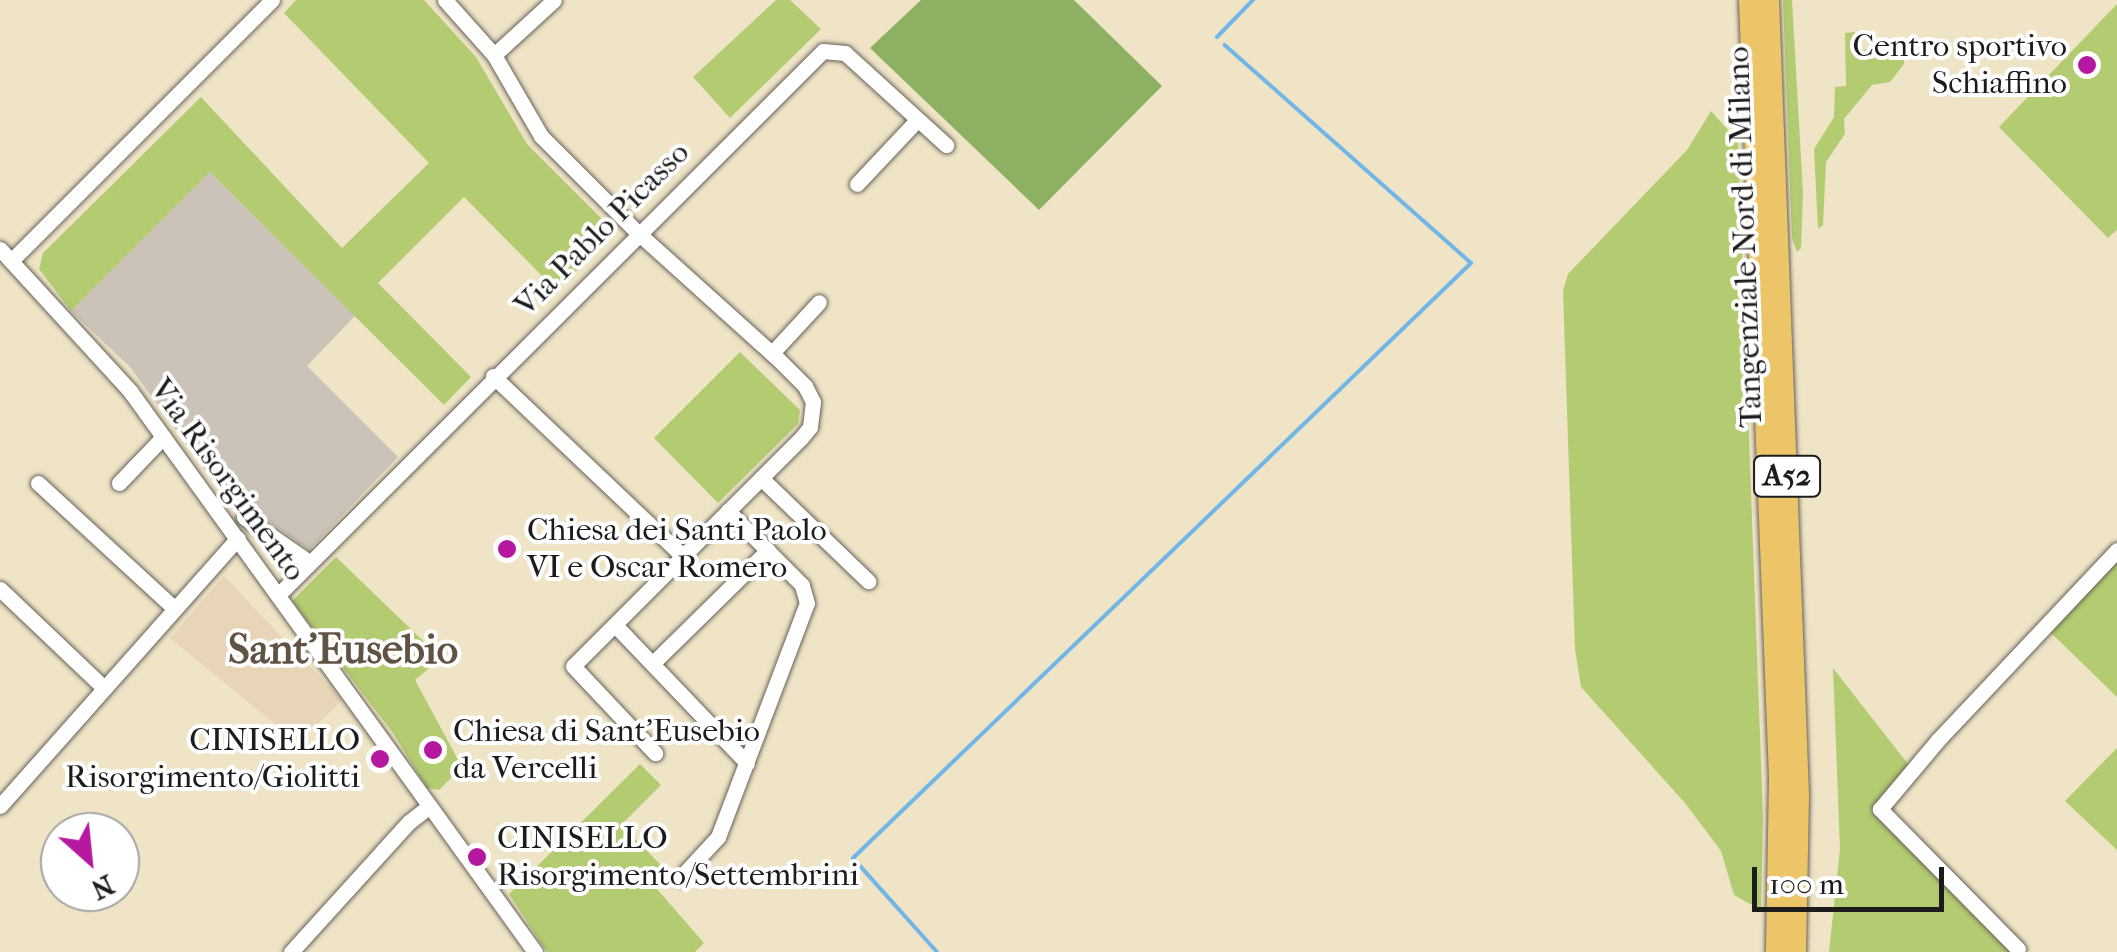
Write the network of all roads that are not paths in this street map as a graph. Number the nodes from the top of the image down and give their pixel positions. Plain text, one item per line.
1 (272, 0) edge
2 (445, 0) edge
3 (554, 0) edge
4 (1750, 0) edge
5 (1768, 0) edge
6 (494, 55) junction
7 (917, 120) junction
8 (946, 146) dead end
9 (857, 184) dead end
10 (637, 232) junction
11 (6, 255) edge
12 (819, 302) dead end
13 (772, 353) junction
14 (493, 376) junction
15 (163, 436) junction
16 (760, 478) junction
17 (38, 483) dead end
18 (120, 483) dead end
19 (728, 511) junction
20 (244, 517) dead end
21 (238, 538) junction
22 (768, 550) junction
23 (2117, 550) edge
24 (683, 556) junction
25 (309, 562) junction
26 (868, 581) dead end
27 (0, 588) edge
28 (278, 595) junction
29 (174, 608) junction
30 (615, 625) junction
31 (654, 663) junction
32 (104, 688) junction
33 (655, 753) dead end
34 (747, 762) junction
35 (2, 799) edge
36 (428, 807) junction
37 (680, 878) dead end
38 (2018, 949) dead end
39 (291, 952) edge
40 (535, 952) edge
41 (1777, 952) edge
42 (1795, 952) edge

1 - 11 street
2 - 6 street
3 - 6 street
4 - 41 highway, Tangenziale Nord di Milano / A52
5 - 42 highway, Tangenziale Nord di Milano / A52
6 - 10 street
7 - 8 street, Via Pablo Picasso
7 - 9 street
7 - 10 street, Via Pablo Picasso
10 - 13 street
10 - 14 street, Via Pablo Picasso
11 - 15 street, Via Risorgimento
12 - 13 street
13 - 16 street
14 - 24 street
14 - 25 street, Via Pablo Picasso
15 - 18 street
15 - 21 street, Via Risorgimento
16 - 19 street
16 - 26 street
17 - 29 street
19 - 22 street
19 - 24 street
20 - 25 street
21 - 28 street, Via Risorgimento
21 - 29 street
22 - 31 street
22 - 34 street
23 - 38 street
24 - 30 street
25 - 28 street, Via Pablo Picasso
27 - 32 street
28 - 36 street, Via Risorgimento
29 - 32 street
30 - 31 street
30 - 33 street
31 - 34 street
32 - 35 street
34 - 37 street
36 - 39 street
36 - 40 street, Via Risorgimento

